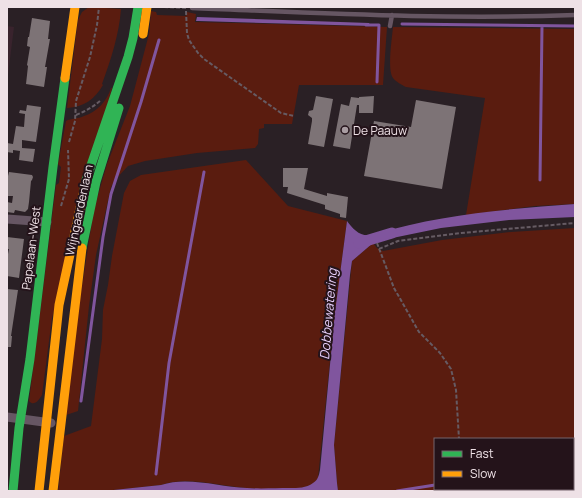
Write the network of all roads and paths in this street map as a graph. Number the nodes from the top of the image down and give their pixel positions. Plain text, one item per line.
1 (75, 7) edge
2 (99, 7) edge
3 (138, 7) edge
4 (147, 7) edge
5 (164, 7) edge
6 (176, 7) edge
7 (192, 8) joint
8 (392, 15) junction
9 (575, 16) edge
10 (186, 17) dead end
11 (390, 26) dead end
12 (104, 94) dead end
13 (294, 116) dead end
14 (7, 219) edge
15 (47, 222) junction
16 (575, 223) edge
17 (377, 243) dead end
18 (379, 249) junction
19 (7, 417) edge
20 (21, 419) junction
21 (47, 422) junction
22 (61, 424) junction
23 (459, 438) edge
24 (13, 490) edge
25 (39, 490) edge
26 (53, 490) edge

1 - 15 main road, Papelaan-West
2 - 12 path
3 - 21 main road, Wijngaardenlaan
4 - 22 main road, Wijngaardenlaan
5 - 6 path
6 - 7 path
7 - 8 lane
8 - 9 lane
8 - 11 lane
10 - 13 path
14 - 15 street
15 - 20 main road, Papelaan-West
16 - 18 path
17 - 18 path
18 - 23 path
19 - 20 street
20 - 21 street
20 - 24 main road, Papelaan-West
21 - 22 street
21 - 25 main road
22 - 26 main road

